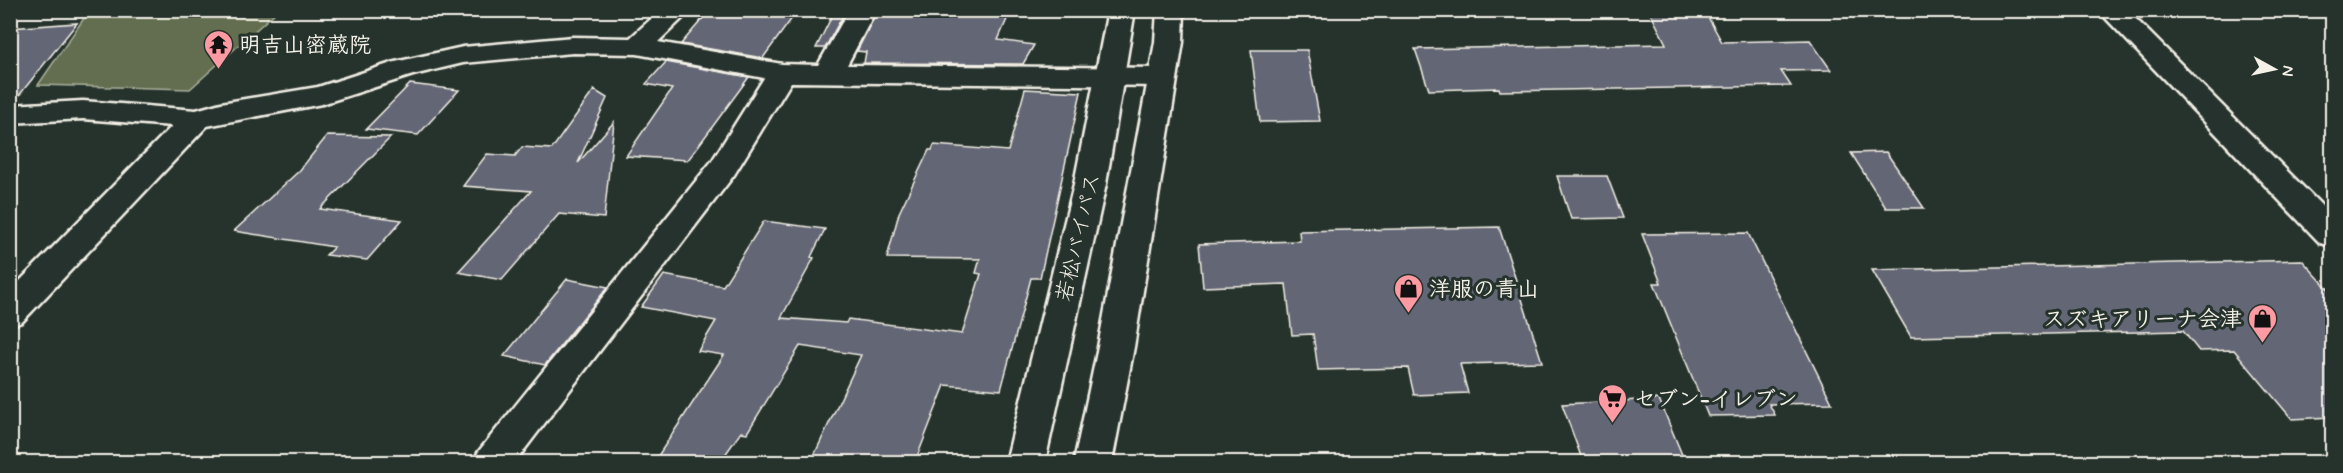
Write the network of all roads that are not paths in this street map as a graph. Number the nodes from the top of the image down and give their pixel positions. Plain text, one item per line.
1 (678, 10) edge
2 (863, 10) edge
3 (1122, 10) edge
4 (1171, 10) edge
5 (2111, 10) edge
6 (637, 46) junction
7 (782, 73) junction
8 (828, 73) junction
9 (1112, 75) junction
10 (1162, 77) junction
11 (10, 114) edge
12 (196, 119) junction
13 (2332, 235) edge
14 (10, 313) edge
15 (493, 462) edge
16 (1025, 462) edge
17 (1093, 462) edge

1 - 6 main road
2 - 8 main road
3 - 9 main road, 若松バイパス
4 - 10 main road
5 - 13 main road
6 - 7 main road
6 - 12 main road
7 - 8 main road
7 - 15 main road
8 - 9 main road
9 - 10 main road
9 - 16 main road, 若松バイパス
10 - 17 main road
11 - 12 main road
12 - 14 main road

